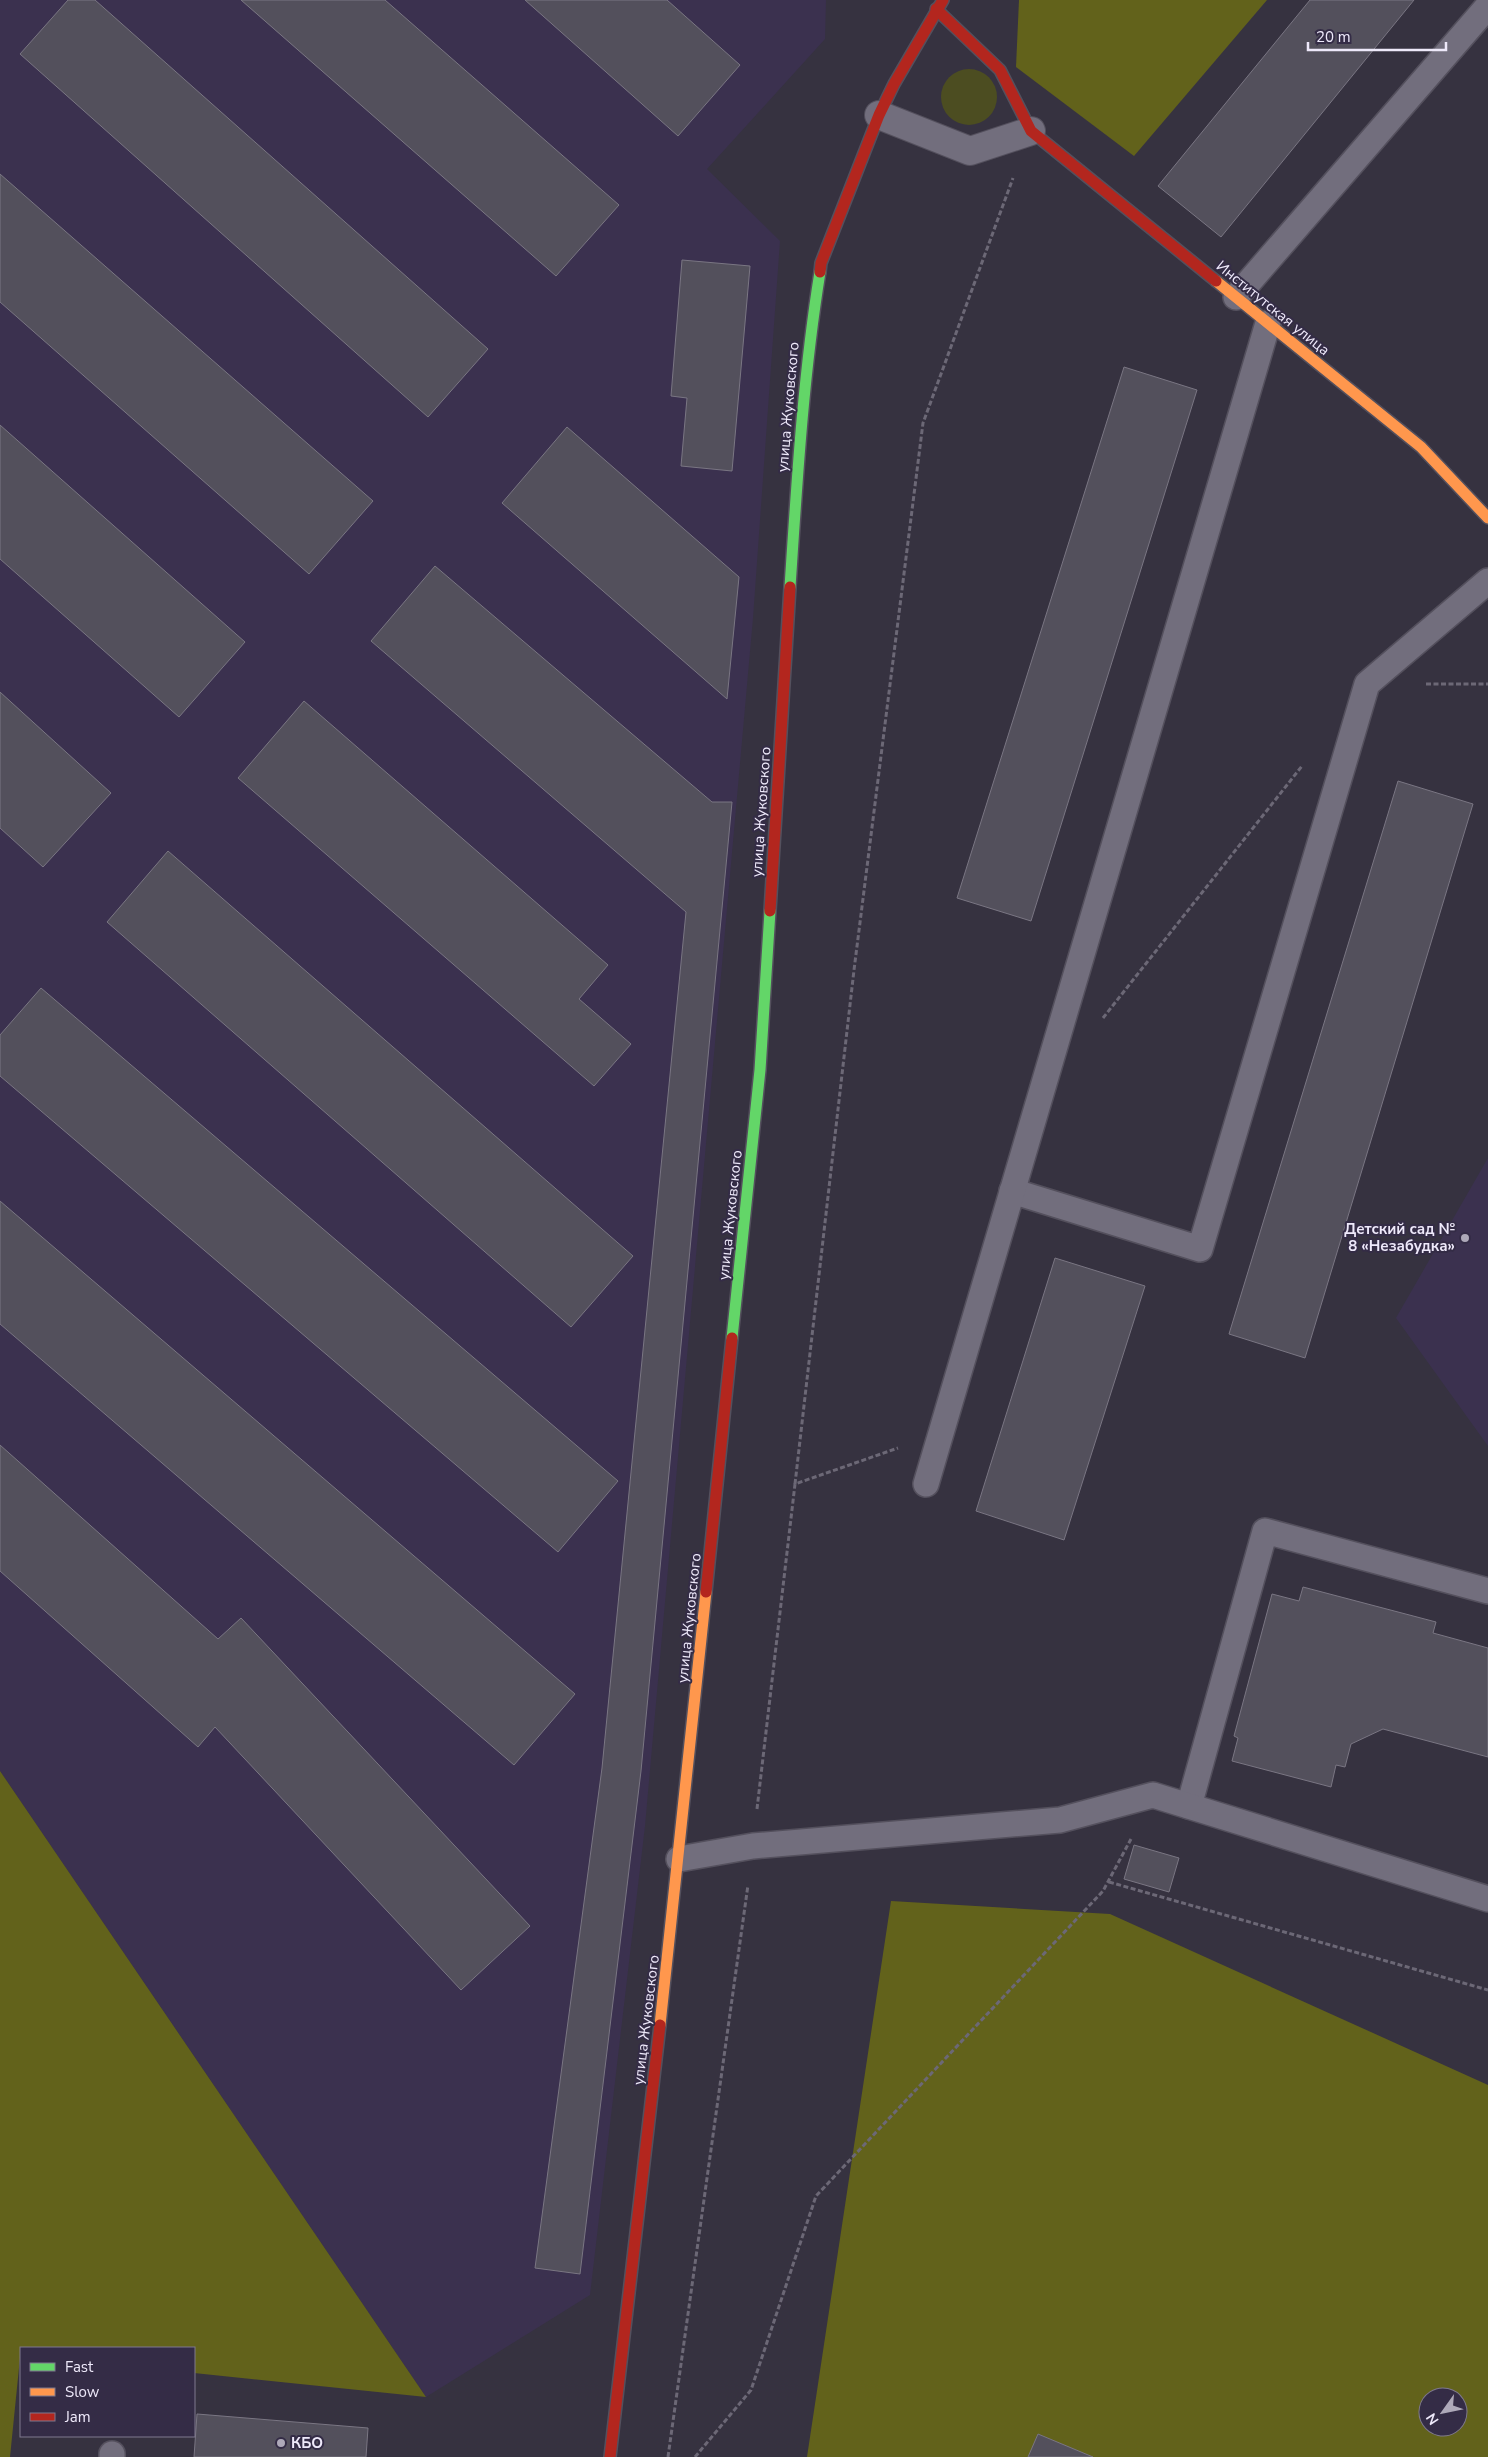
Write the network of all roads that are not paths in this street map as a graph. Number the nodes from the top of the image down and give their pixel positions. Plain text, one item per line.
1 (940, 4) edge
2 (1488, 6) edge
3 (879, 115) junction
4 (1031, 131) junction
5 (1236, 297) junction
6 (1268, 323) junction
7 (1488, 518) edge
8 (1488, 581) edge
9 (1012, 1191) junction
10 (926, 1484) dead end
11 (1488, 1591) edge
12 (1189, 1806) junction
13 (680, 1859) junction
14 (1488, 1899) edge
15 (610, 2457) edge

1 - 3 street, улица Жуковского
1 - 4 street
2 - 5 lane
3 - 4 street
3 - 13 street, улица Жуковского
4 - 5 street, Институтская улица
5 - 6 street, Институтская улица
6 - 7 street, Институтская улица
6 - 9 lane
8 - 9 lane
9 - 10 lane
11 - 12 lane
12 - 13 lane
12 - 14 lane
13 - 15 street, улица Жуковского

